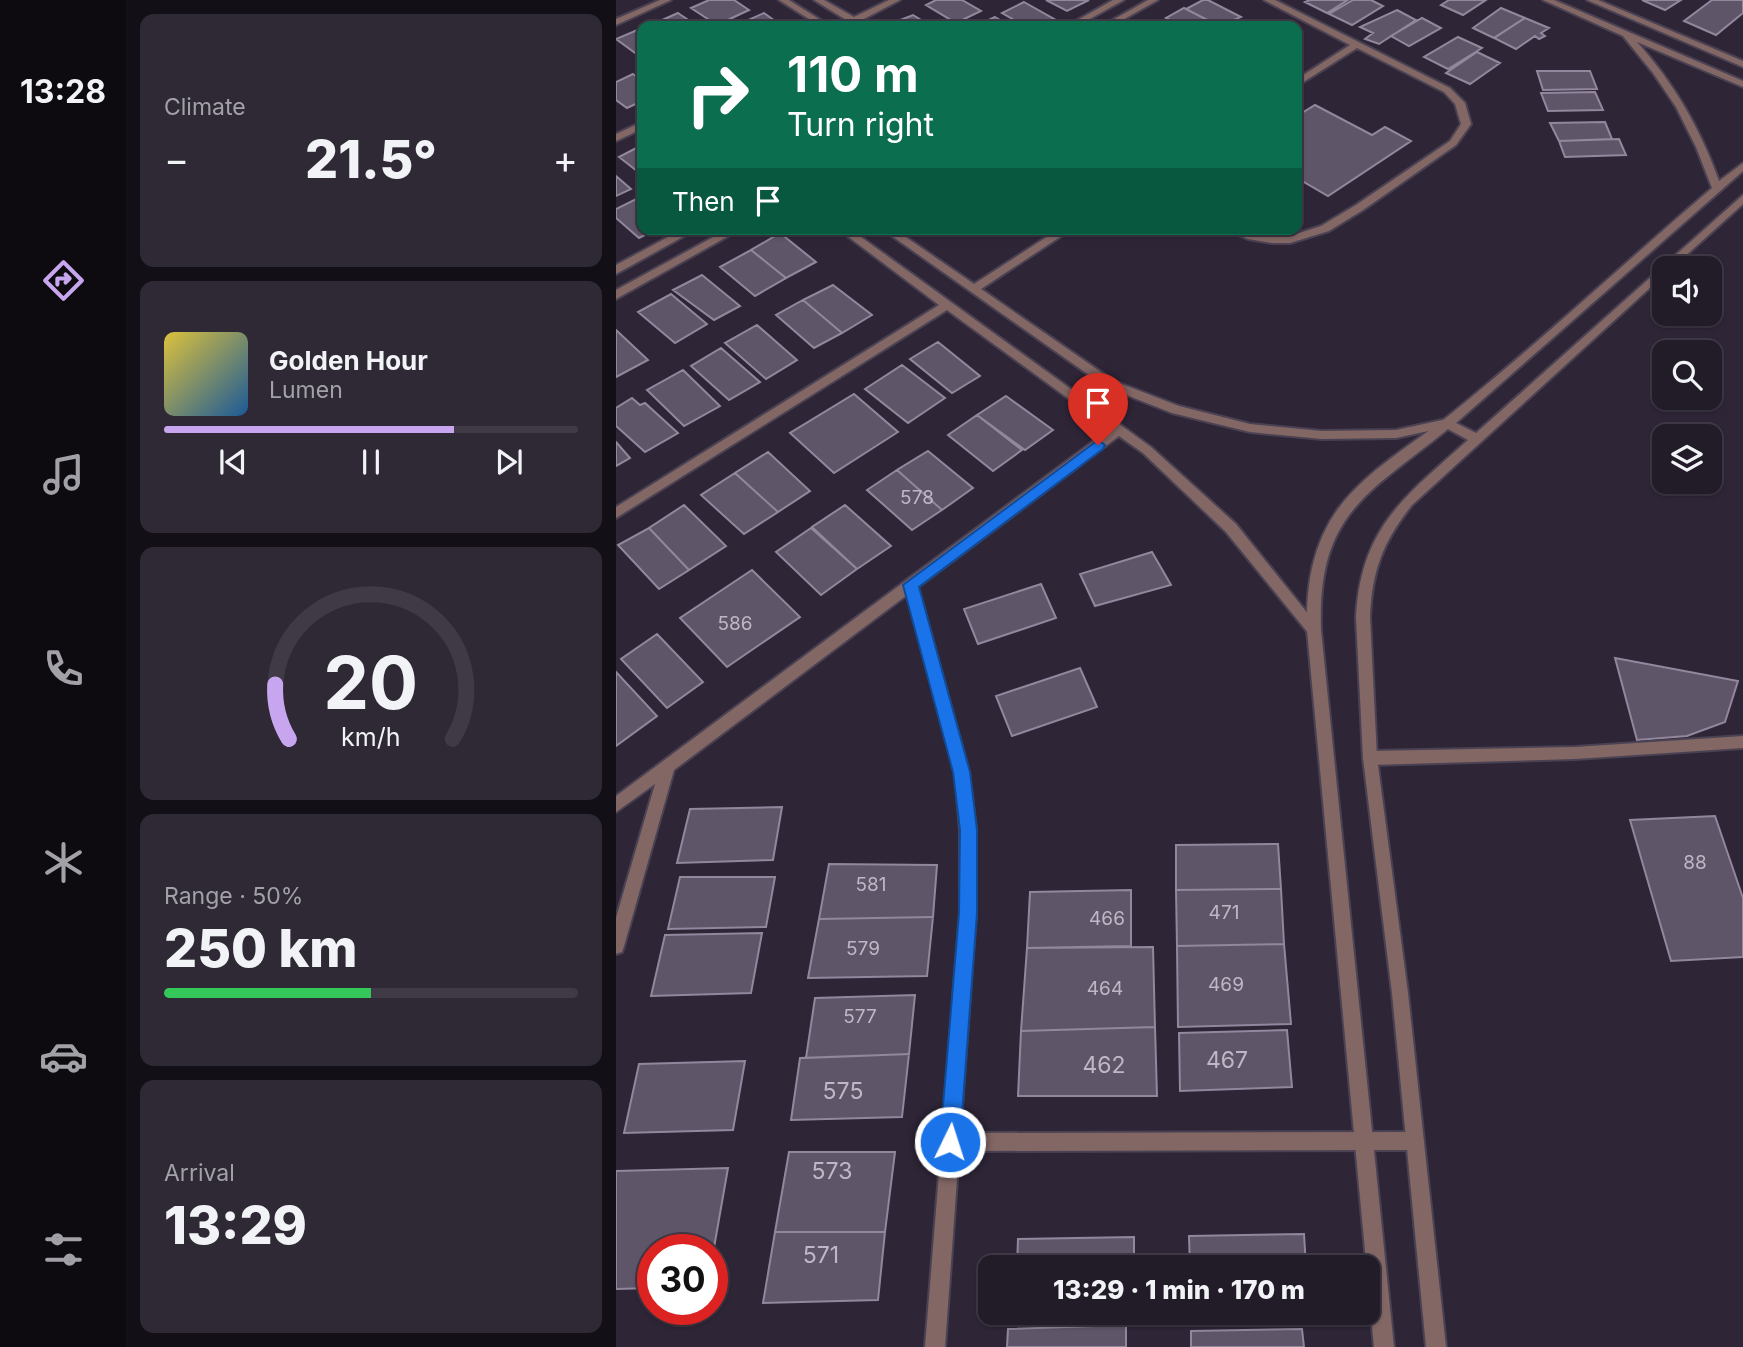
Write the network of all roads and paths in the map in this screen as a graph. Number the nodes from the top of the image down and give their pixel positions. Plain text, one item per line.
1 (667, 0) edge
2 (783, 0) edge
3 (818, 0) edge
4 (897, 0) edge
5 (1119, 0) edge
6 (1154, 0) edge
7 (1268, 0) edge
8 (1547, 0) edge
9 (1591, 0) edge
10 (818, 21) edge
11 (852, 21) edge
12 (862, 21) edge
13 (1080, 21) edge
14 (1116, 21) edge
15 (616, 22) edge
16 (1624, 32) junction
17 (1357, 44) junction
18 (1743, 64) edge
19 (1302, 80) edge
20 (1743, 84) edge
21 (637, 128) edge
22 (616, 138) edge
23 (1743, 166) edge
24 (1717, 189) junction
25 (1743, 198) edge
26 (681, 235) edge
27 (725, 235) edge
28 (851, 235) edge
29 (896, 235) edge
30 (1059, 235) edge
31 (1250, 235) edge
32 (1678, 256) edge
33 (616, 270) edge
34 (1652, 280) edge
35 (974, 289) junction
36 (616, 295) edge
37 (947, 305) junction
38 (1447, 423) junction
39 (1119, 429) junction
40 (1476, 439) junction
41 (616, 513) edge
42 (911, 585) junction
43 (1314, 630) junction
44 (1743, 742) edge
45 (1370, 758) junction
46 (668, 766) junction
47 (616, 805) edge
48 (616, 946) edge
49 (1415, 1141) junction
50 (950, 1142) junction
51 (1364, 1142) junction
52 (935, 1347) edge
53 (1384, 1347) edge
54 (1436, 1347) edge

1 - 15 street
2 - 10 street
3 - 11 street
4 - 12 street
5 - 13 street
6 - 14 street
7 - 17 street
8 - 16 street
9 - 18 street
16 - 20 street
16 - 24 street
17 - 19 street
17 - 31 street
21 - 22 street
23 - 24 street
24 - 38 street
25 - 32 street
26 - 33 street
27 - 36 street
28 - 37 street
29 - 35 street
30 - 35 street
34 - 40 street
35 - 38 street
37 - 39 street
37 - 41 street
38 - 40 street
38 - 43 street
39 - 42 street
39 - 43 street
40 - 45 street
42 - 46 street
42 - 50 street
43 - 51 street
44 - 45 street
45 - 49 street
46 - 47 street
46 - 48 street
49 - 51 street
49 - 54 street
50 - 51 street
50 - 52 street
51 - 53 street

